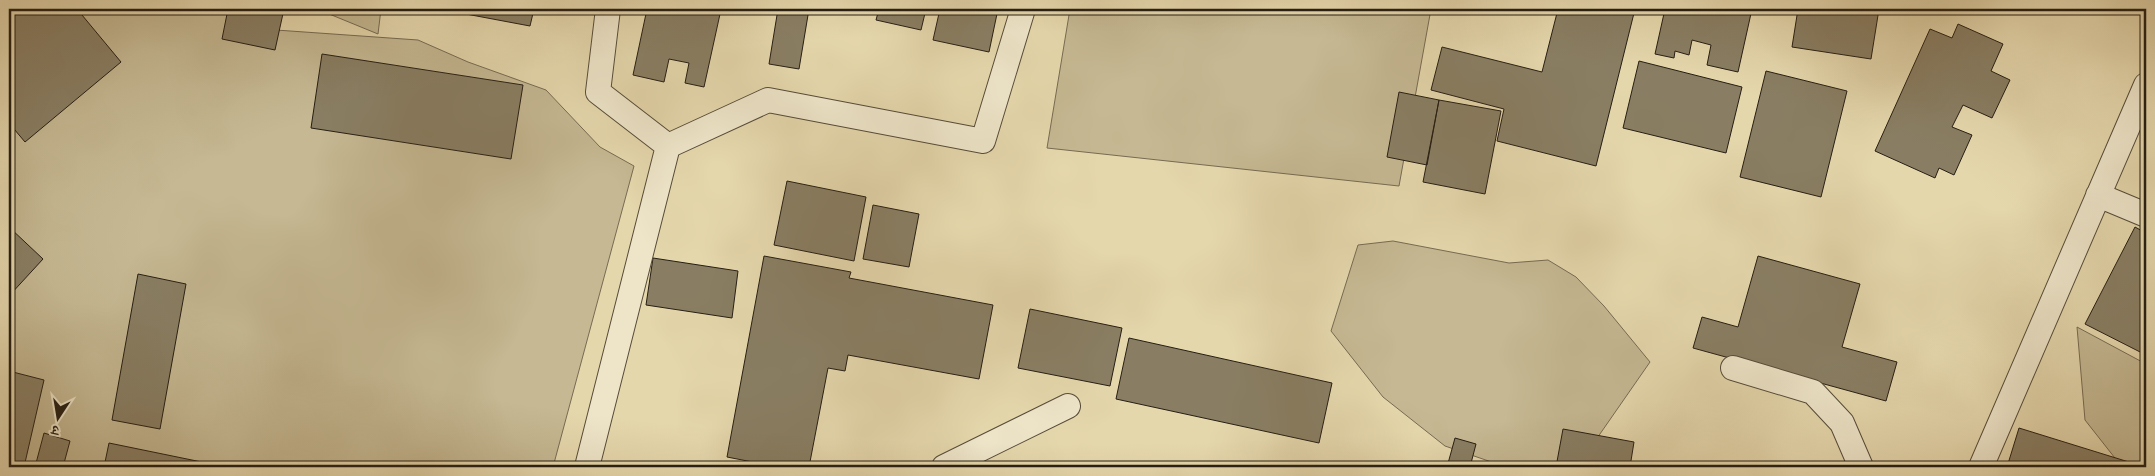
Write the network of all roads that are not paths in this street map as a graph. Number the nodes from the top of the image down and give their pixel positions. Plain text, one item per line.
1 (608, 9) edge
2 (1023, 9) edge
3 (2146, 85) edge
4 (668, 146) junction
5 (2098, 195) junction
6 (2146, 216) edge
7 (1733, 368) dead end
8 (1068, 406) dead end
9 (587, 467) edge
10 (944, 467) edge
11 (1862, 467) edge
12 (1981, 467) edge

1 - 4 street
2 - 4 street
3 - 5 street
4 - 9 street
5 - 6 street
5 - 12 street
7 - 11 street
8 - 10 street

